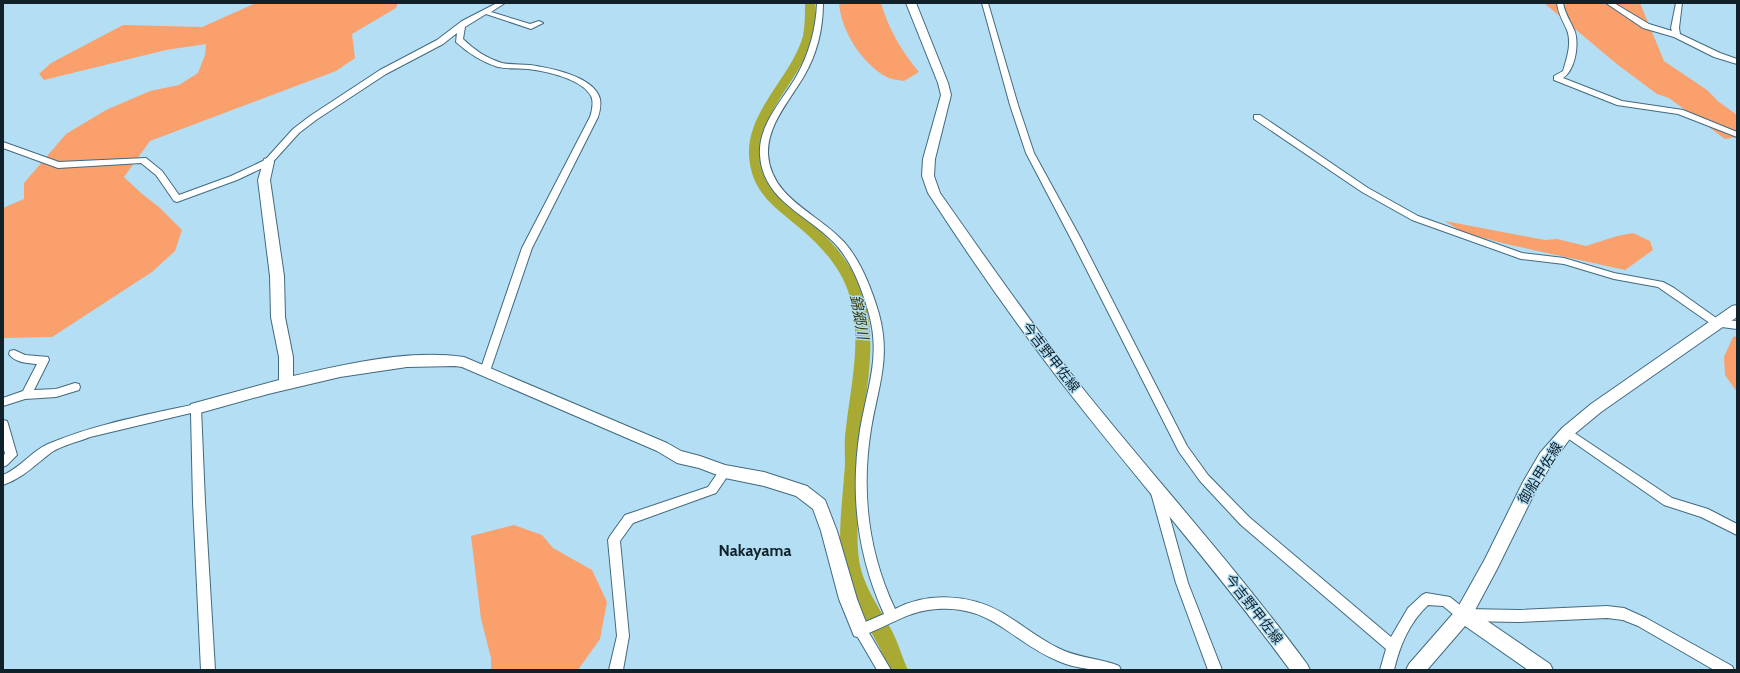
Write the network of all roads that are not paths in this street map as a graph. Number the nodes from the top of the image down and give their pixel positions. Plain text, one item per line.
1 (502, 3) edge
2 (820, 3) edge
3 (911, 3) edge
4 (985, 3) edge
5 (1560, 3) edge
6 (1609, 3) edge
7 (1679, 3) edge
8 (486, 12) junction
9 (539, 23) dead end
10 (460, 26) junction
11 (1678, 35) junction
12 (1737, 62) edge
13 (1257, 117) dead end
14 (1737, 135) edge
15 (3, 145) edge
16 (268, 162) junction
17 (1737, 310) edge
18 (1717, 323) junction
19 (1737, 325) edge
20 (14, 354) dead end
21 (485, 371) junction
22 (286, 383) junction
23 (75, 387) dead end
24 (26, 395) junction
25 (3, 402) edge
26 (196, 408) junction
27 (3, 424) edge
28 (1567, 432) junction
29 (3, 462) edge
30 (725, 471) junction
31 (3, 480) edge
32 (1155, 486) junction
33 (1737, 530) edge
34 (1463, 615) junction
35 (892, 617) junction
36 (860, 630) junction
37 (1393, 648) junction
38 (208, 670) edge
39 (616, 670) edge
40 (884, 670) edge
41 (1114, 670) edge
42 (1215, 670) edge
43 (1301, 670) edge
44 (1387, 670) edge
45 (1415, 670) edge
46 (1544, 670) edge
47 (1727, 670) edge

1 - 8 street
2 - 35 street
3 - 32 main road, 今吉野甲佐線
4 - 37 street
5 - 14 street
6 - 11 street
7 - 11 street
8 - 9 street
8 - 10 street
10 - 16 street
10 - 21 street
11 - 12 street
13 - 18 street
15 - 16 street
16 - 22 main road
17 - 18 main road, 御船甲佐線
18 - 19 street
18 - 28 main road, 御船甲佐線
20 - 24 street
21 - 22 main road
21 - 30 main road
22 - 26 main road
23 - 24 street
24 - 25 street
26 - 31 street
26 - 38 street
27 - 29 street
28 - 33 street
28 - 34 main road, 御船甲佐線
30 - 36 main road
30 - 39 street
32 - 42 street
32 - 43 main road, 今吉野甲佐線
34 - 37 street
34 - 45 main road, 御船甲佐線
34 - 46 main road
34 - 47 street
35 - 36 street
35 - 41 street
36 - 40 street
37 - 44 street

